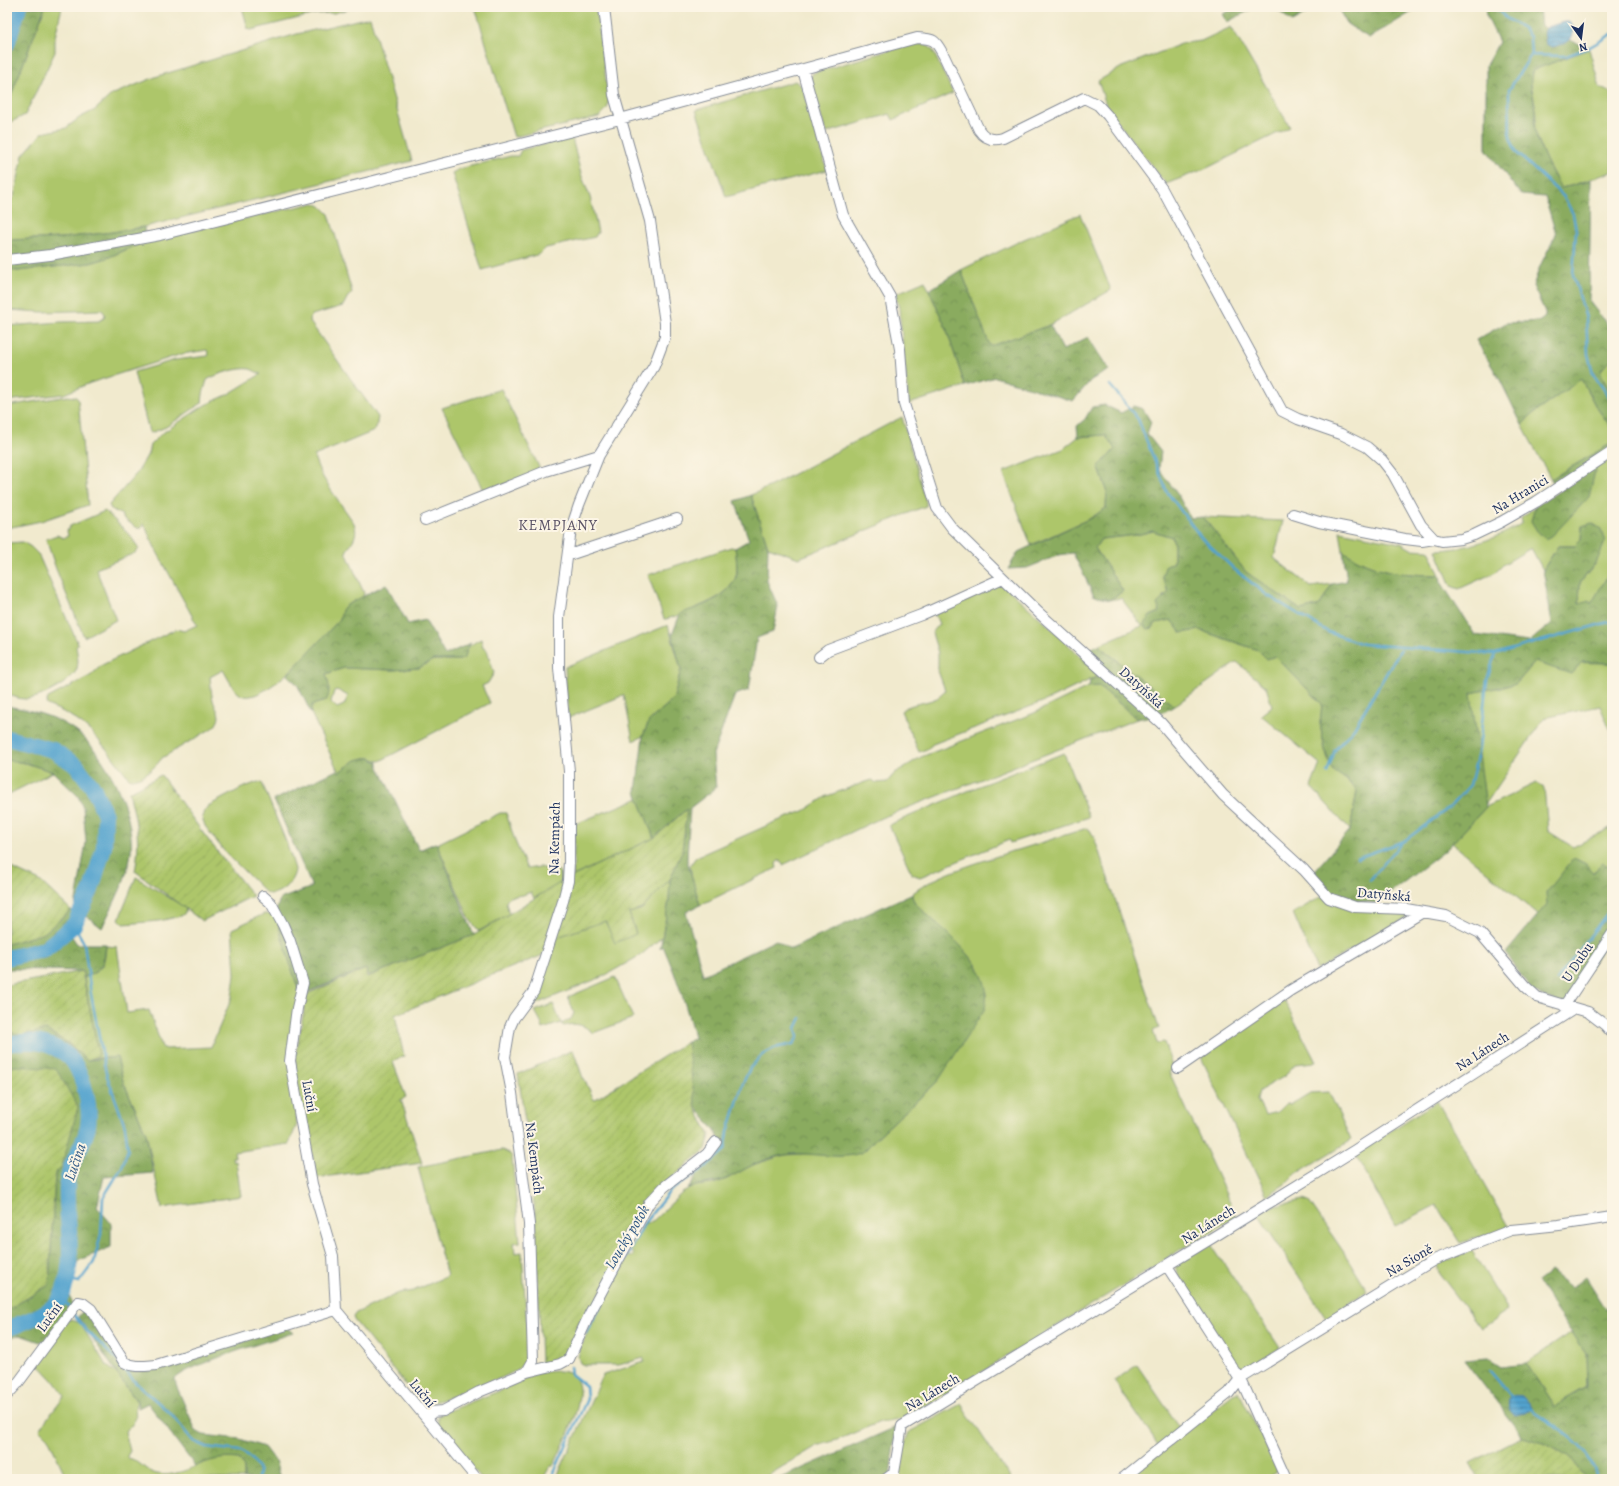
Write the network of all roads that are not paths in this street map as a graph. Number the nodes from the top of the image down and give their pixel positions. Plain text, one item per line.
1 (604, 7) edge
2 (803, 70) junction
3 (620, 119) junction
4 (7, 260) edge
5 (1612, 452) edge
6 (599, 455) junction
7 (1293, 514) dead end
8 (677, 519) dead end
9 (425, 520) dead end
10 (1434, 539) junction
11 (569, 554) junction
12 (1003, 578) junction
13 (819, 657) dead end
14 (263, 896) dead end
15 (1423, 912) junction
16 (1612, 934) edge
17 (1564, 1006) junction
18 (1574, 1009) junction
19 (1612, 1033) edge
20 (1178, 1068) dead end
21 (716, 1142) dead end
22 (1612, 1217) edge
23 (1167, 1266) junction
24 (336, 1310) junction
25 (526, 1372) junction
26 (1240, 1378) junction
27 (7, 1395) edge
28 (428, 1420) junction
29 (477, 1479) edge
30 (886, 1479) edge
31 (1122, 1479) edge
32 (1286, 1479) edge

1 - 3 street, Na Kempách
2 - 3 street
2 - 10 street
2 - 12 street, Datyňská
3 - 4 street
3 - 6 street, Na Kempách
5 - 10 street, Na Hranici
6 - 9 street
6 - 11 street, Na Kempách
7 - 10 street, Na Hranici
8 - 11 street
11 - 25 street, Na Kempách
12 - 13 street
12 - 15 street, Datyňská
14 - 24 street, Luční
15 - 17 street, Datyňská
15 - 20 street, Datyňská
16 - 17 street, U Dubu
17 - 18 street, Datyňská
18 - 19 street, Datyňská
18 - 23 street, Na Lánech
21 - 25 street
22 - 26 street, Na Sioně
23 - 26 street
23 - 30 street, Na Lánech
24 - 27 street, Luční
24 - 28 street, Luční
25 - 28 street
26 - 31 street, Na Sioně
26 - 32 street
28 - 29 street

